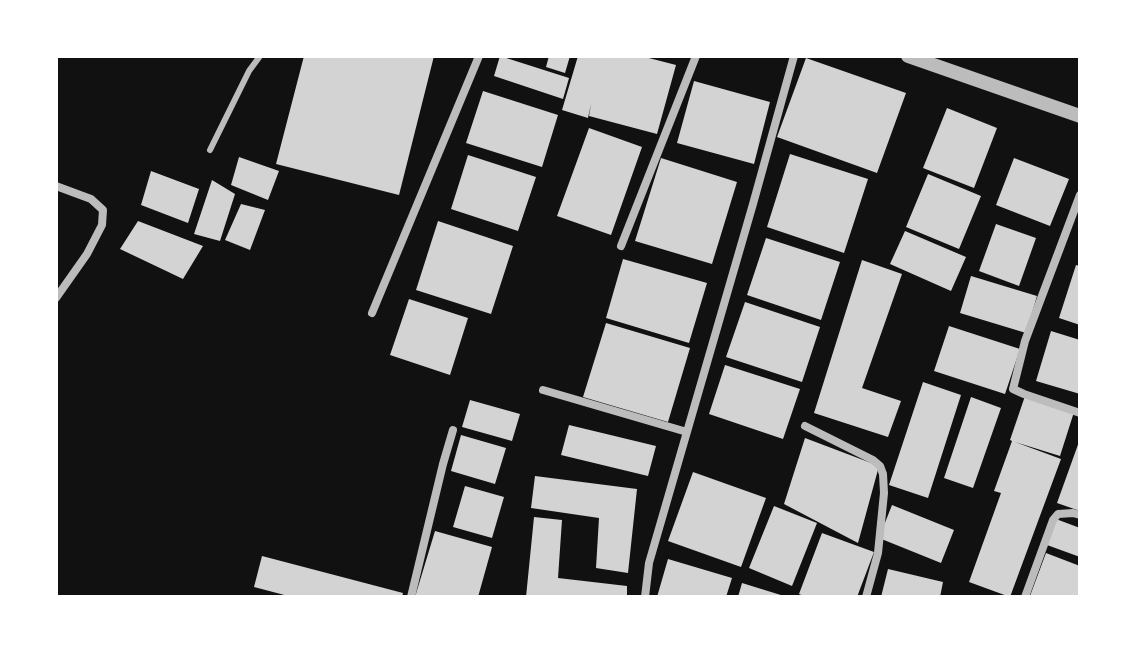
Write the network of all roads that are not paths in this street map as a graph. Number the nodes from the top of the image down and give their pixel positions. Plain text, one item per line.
1 (260, 56) edge
2 (479, 56) edge
3 (696, 56) edge
4 (794, 56) edge
5 (908, 56) edge
6 (1080, 116) edge
7 (210, 150) dead end
8 (56, 186) edge
9 (1080, 195) edge
10 (621, 246) dead end
11 (56, 298) edge
12 (372, 313) dead end
13 (543, 390) dead end
14 (1080, 413) edge
15 (805, 426) dead end
16 (453, 430) dead end
17 (687, 432) junction
18 (1080, 515) edge
19 (411, 597) edge
20 (645, 597) edge
21 (866, 597) edge
22 (1025, 597) edge

1 - 7 lane
2 - 12 street
3 - 10 street
4 - 17 street
5 - 6 street
8 - 11 street
9 - 14 street
13 - 17 street
15 - 21 street
16 - 19 street
17 - 20 street
18 - 22 street

